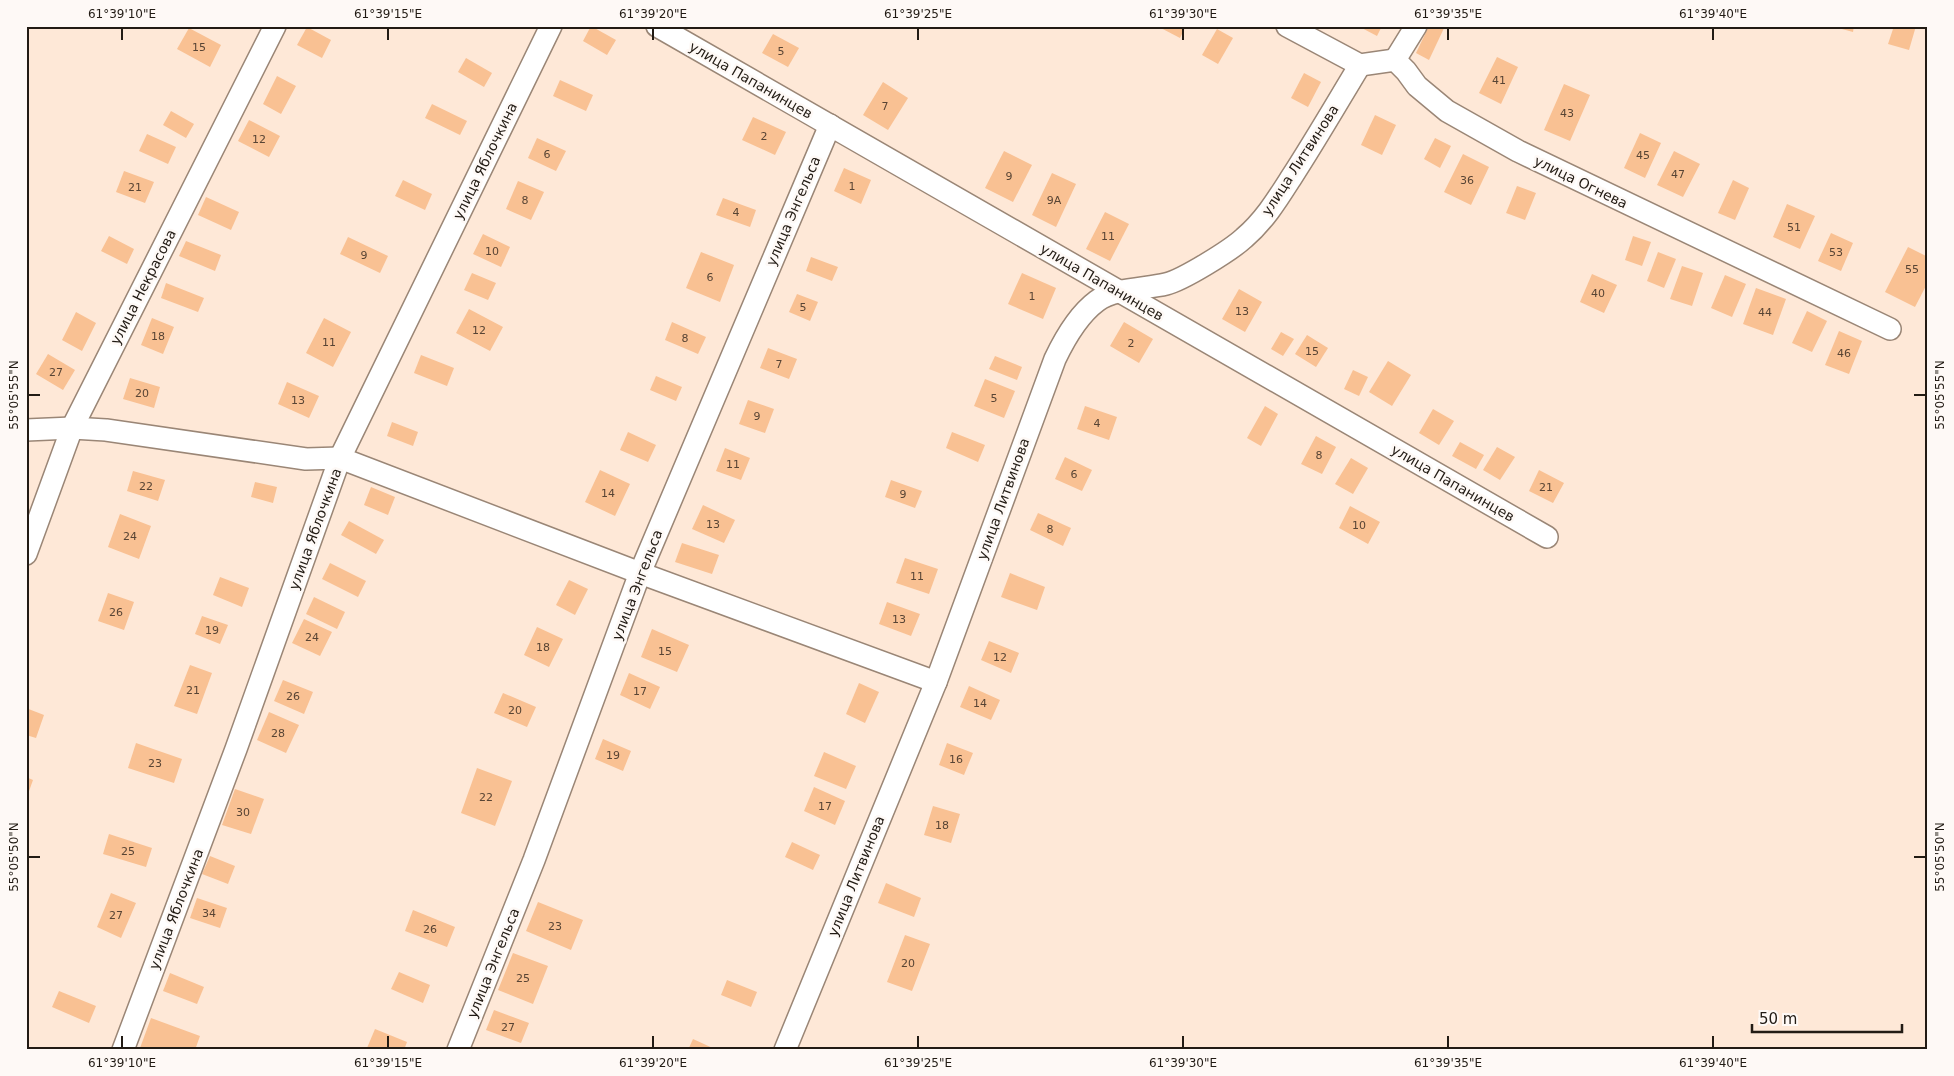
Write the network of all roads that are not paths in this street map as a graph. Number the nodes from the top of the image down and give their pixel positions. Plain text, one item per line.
1 (275, 26) edge
2 (550, 26) edge
3 (657, 26) edge
4 (1287, 26) edge
5 (1416, 26) edge
6 (1395, 60) junction
7 (1360, 65) junction
8 (830, 125) junction
9 (1120, 292) junction
10 (1890, 329) dead end
11 (72, 428) junction
12 (26, 430) edge
13 (340, 458) junction
14 (1547, 538) dead end
15 (26, 554) edge
16 (640, 573) junction
17 (936, 682) junction
18 (123, 1050) edge
19 (458, 1050) edge
20 (785, 1050) edge

1 - 11 street, улица Некрасова
2 - 13 street, улица Яблочкина
3 - 8 street, улица Папанинцев
4 - 7 street
5 - 6 street
6 - 7 street
6 - 10 street, улица Огнева
7 - 9 street, улица Литвинова
8 - 9 street, улица Папанинцев
8 - 16 street, улица Энгельса
9 - 14 street, улица Папанинцев
9 - 17 street, улица Литвинова
11 - 12 street
11 - 13 street
11 - 15 street, улица Некрасова
13 - 16 street
13 - 18 street, улица Яблочкина
16 - 17 street
16 - 19 street, улица Энгельса
17 - 20 street, улица Литвинова

